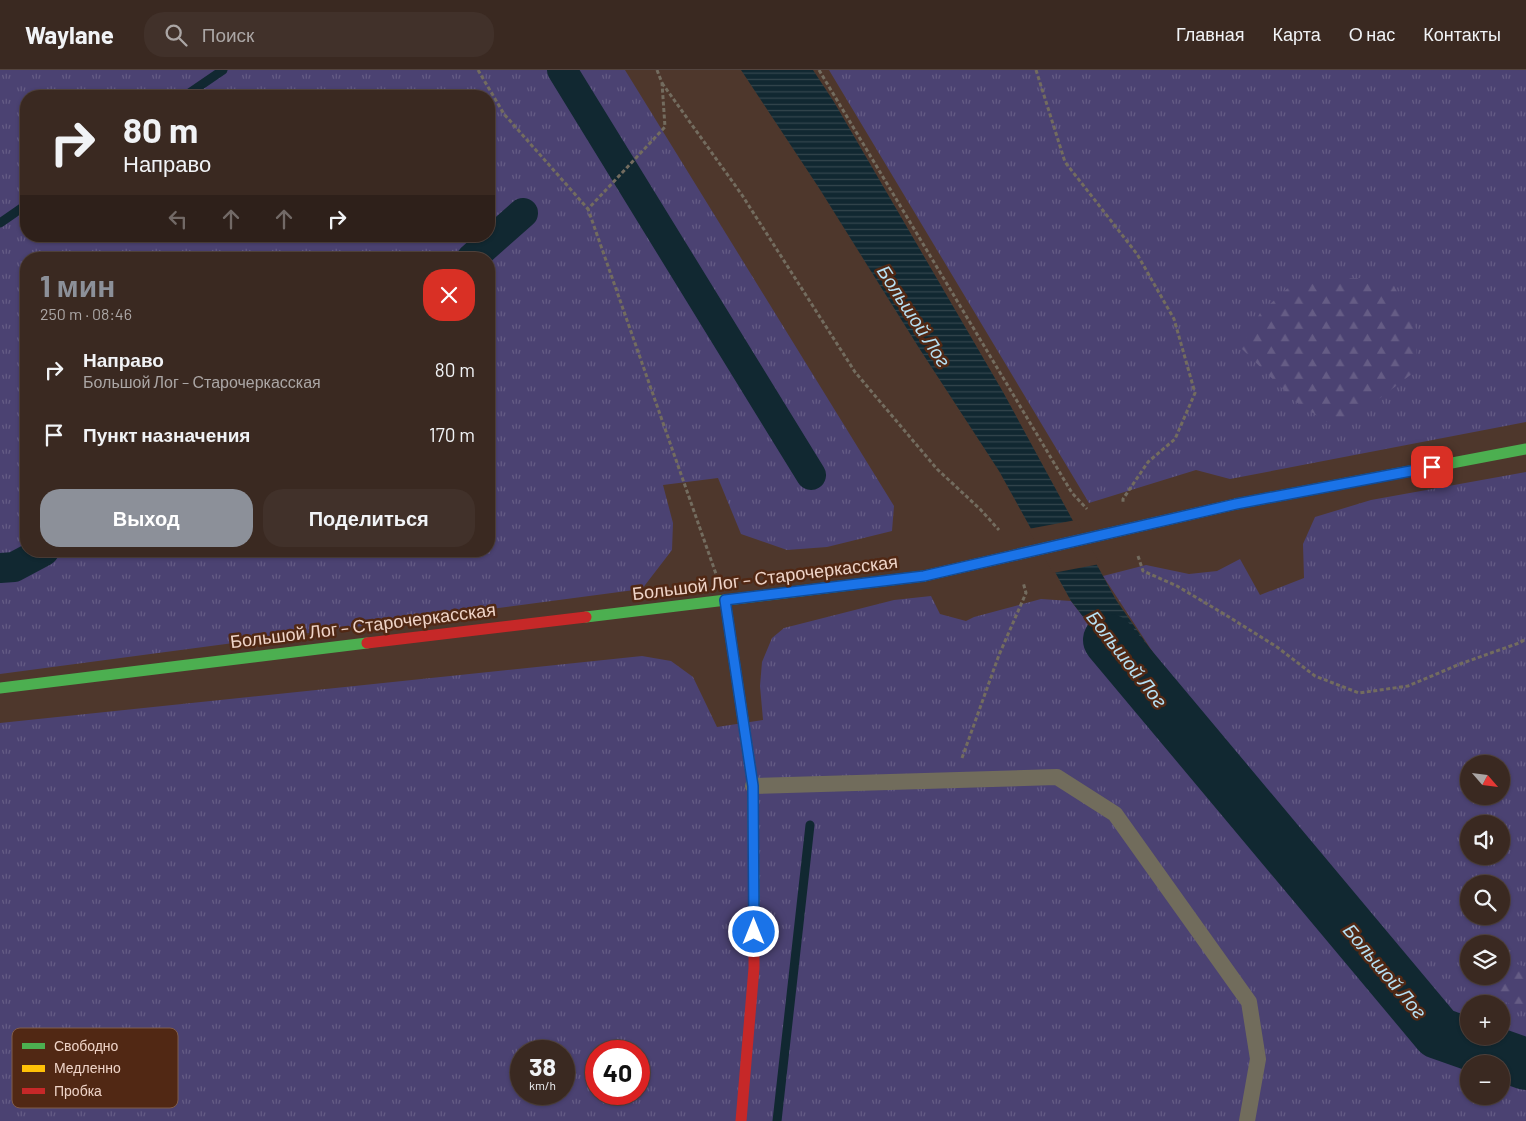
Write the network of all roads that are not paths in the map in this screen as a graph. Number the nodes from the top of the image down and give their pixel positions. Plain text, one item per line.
1 (1526, 449) edge
2 (725, 600) junction
3 (0, 688) edge
4 (753, 786) junction
5 (741, 1121) edge
6 (1247, 1121) edge

1 - 2 street, Большой Лог – Старочеркасская, bridge
2 - 3 street, Большой Лог – Старочеркасская
2 - 4 street
4 - 5 street
4 - 6 lane

